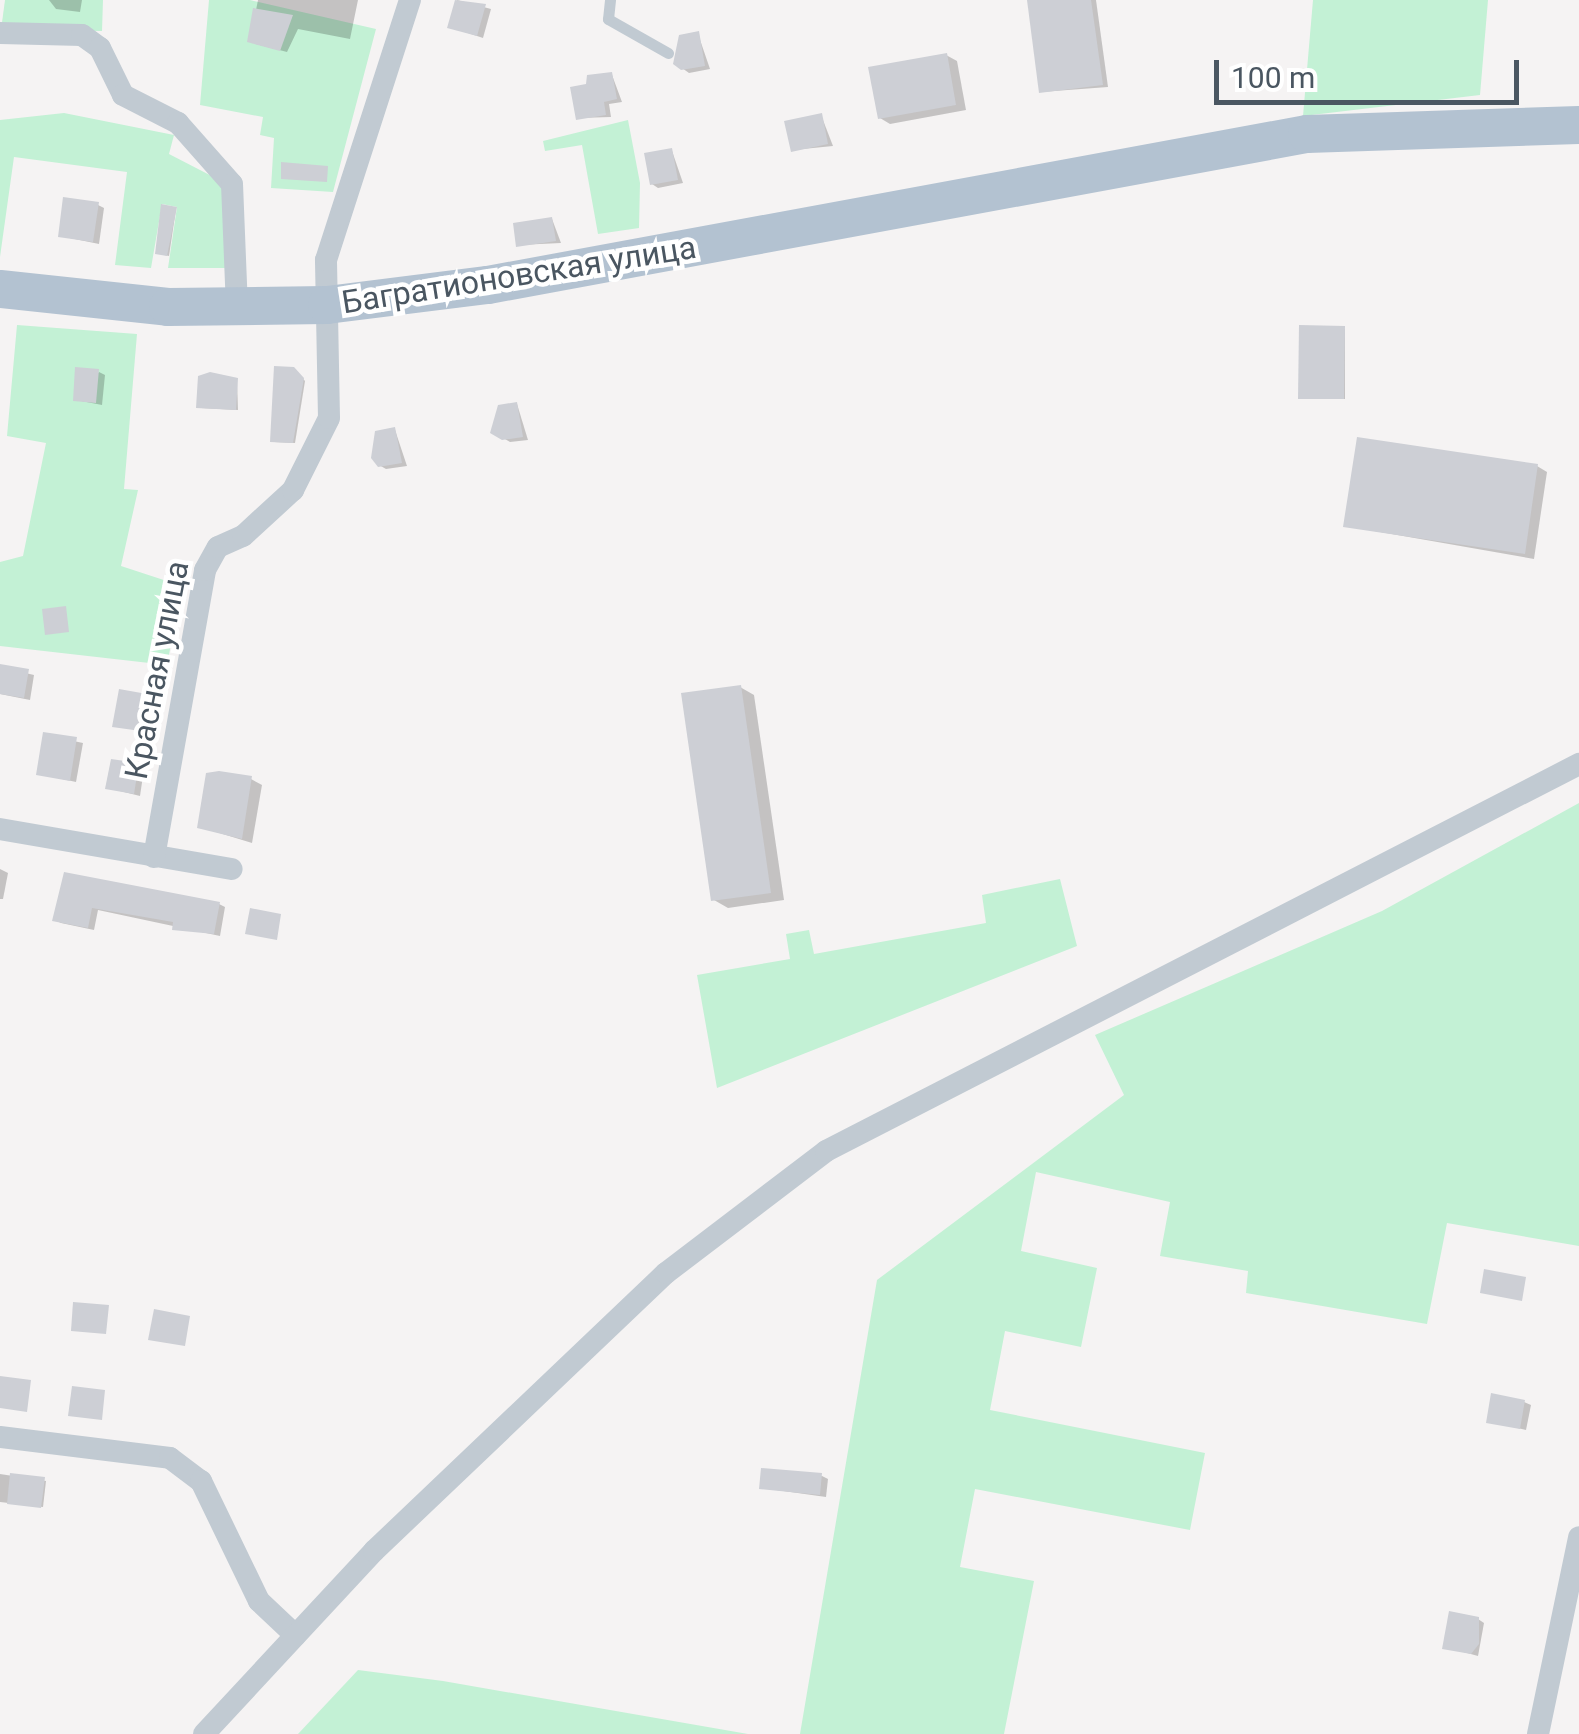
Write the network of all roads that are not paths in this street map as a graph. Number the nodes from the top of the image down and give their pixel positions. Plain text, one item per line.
1 (410, 0) edge
2 (610, 0) edge
3 (0, 32) edge
4 (668, 53) dead end
5 (1579, 125) edge
6 (0, 289) edge
7 (326, 305) junction
8 (237, 308) junction
9 (1579, 764) edge
10 (0, 829) edge
11 (154, 856) junction
12 (232, 869) dead end
13 (0, 1437) edge
14 (1579, 1538) edge
15 (295, 1636) junction
16 (204, 1734) edge
17 (1538, 1734) edge

1 - 7 street, Красная улица
2 - 4 lane
3 - 8 street
5 - 7 main road, Багратионовская улица
6 - 8 main road, Багратионовская улица
7 - 8 main road, Багратионовская улица
7 - 11 street, Красная улица
9 - 15 street
10 - 11 street
11 - 12 street
13 - 15 street
14 - 17 street
15 - 16 street

